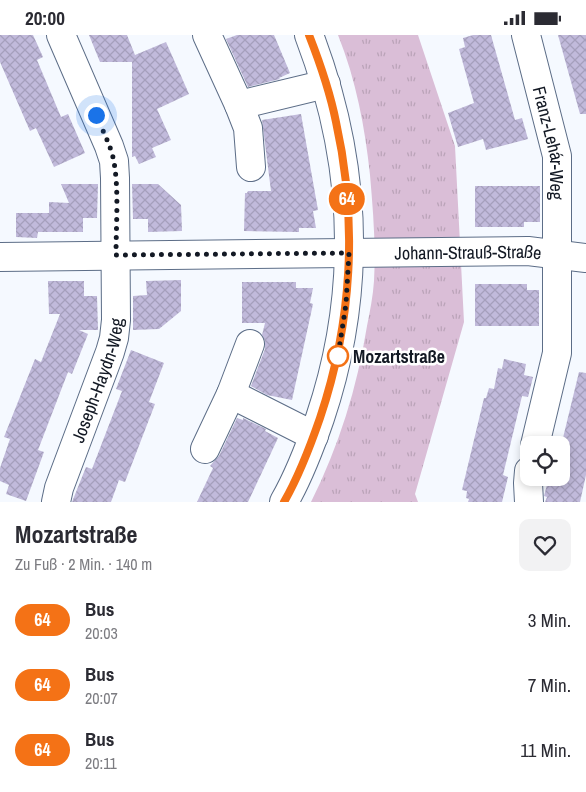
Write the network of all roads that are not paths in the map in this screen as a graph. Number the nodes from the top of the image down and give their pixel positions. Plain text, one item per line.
1 (61, 35) edge
2 (207, 35) edge
3 (309, 35) edge
4 (526, 35) edge
5 (326, 84) junction
6 (239, 105) junction
7 (251, 167) dead end
8 (349, 253) junction
9 (116, 255) junction
10 (558, 255) junction
11 (0, 257) edge
12 (586, 258) edge
13 (250, 344) dead end
14 (231, 394) junction
15 (314, 436) junction
16 (537, 436) edge
17 (205, 449) dead end
18 (528, 486) edge
19 (56, 502) edge
20 (284, 502) edge
21 (529, 502) edge

1 - 9 street, Joseph-Haydn-Weg
2 - 6 street
3 - 5 street
4 - 10 street, Franz-Lehár-Weg
5 - 6 street
5 - 8 street
6 - 7 street
8 - 9 street
8 - 10 street, Johann-Strauß-Straße
8 - 15 street
9 - 11 street
9 - 19 street, Joseph-Haydn-Weg
10 - 12 street, Johann-Strauß-Straße
10 - 16 street, Franz-Lehár-Weg
13 - 14 street
14 - 15 street
14 - 17 street
15 - 20 street
18 - 21 street

